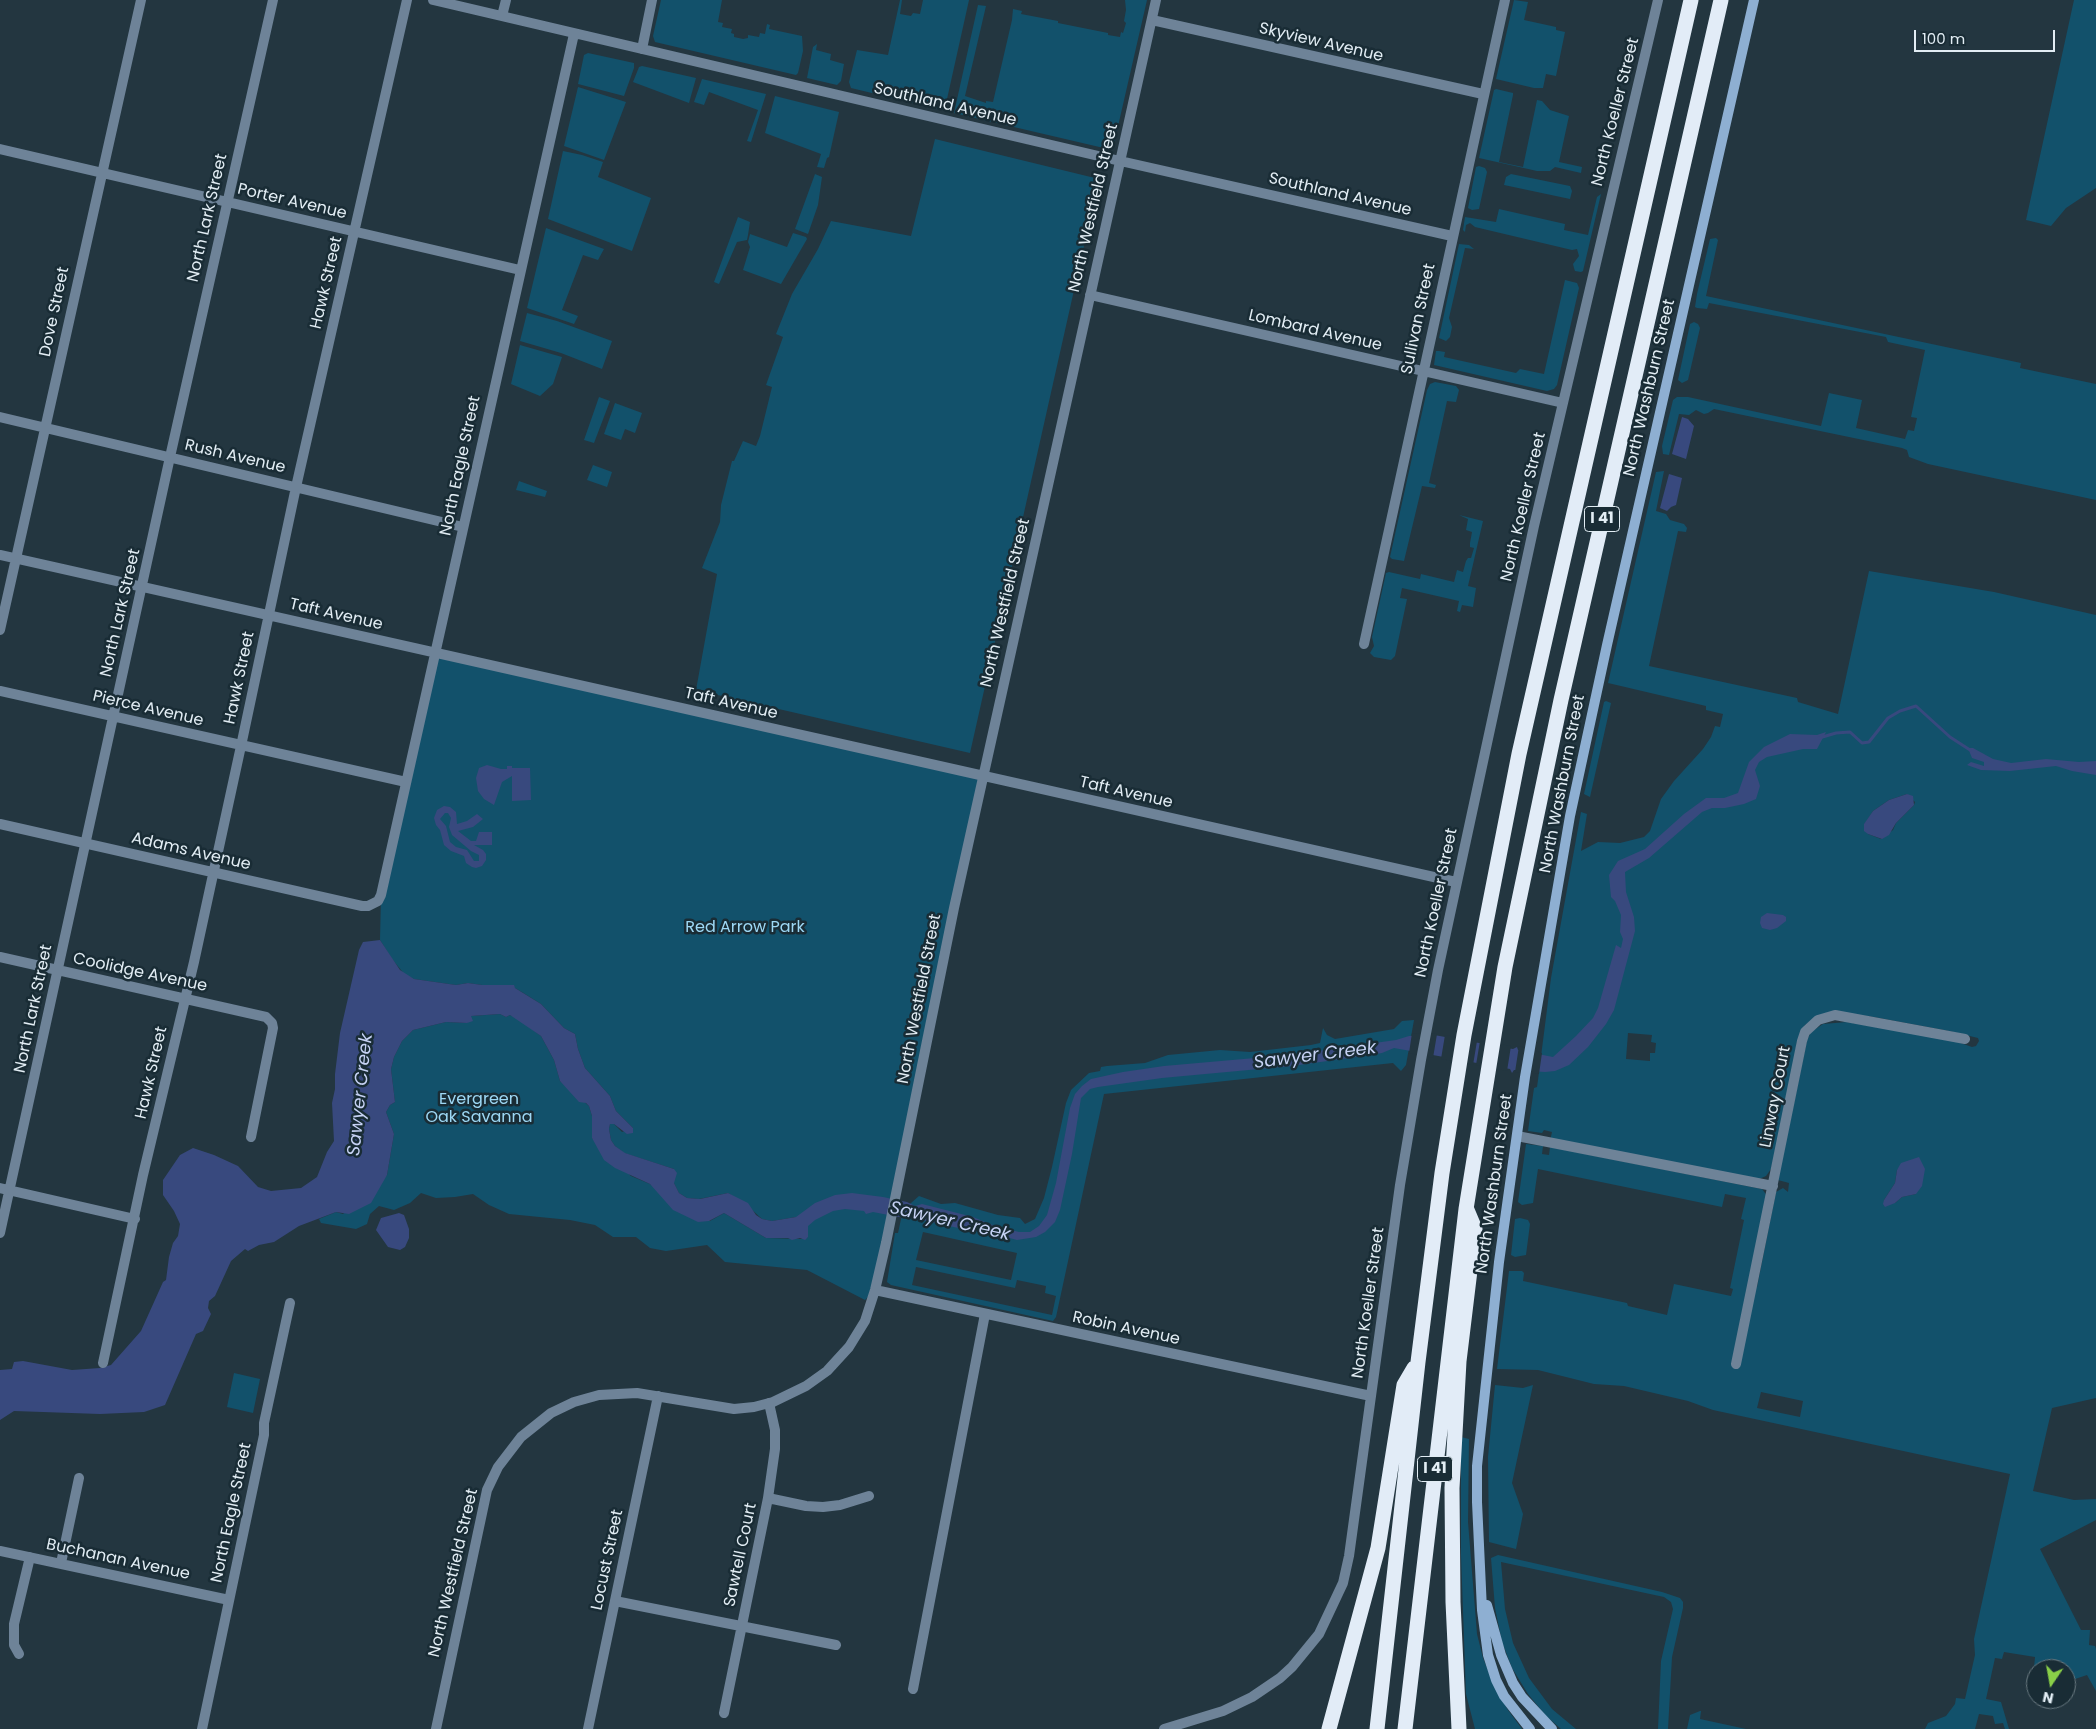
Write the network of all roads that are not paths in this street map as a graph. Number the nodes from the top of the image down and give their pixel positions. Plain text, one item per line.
1 (141, 0) edge
2 (273, 0) edge
3 (407, 0) edge
4 (433, 0) edge
5 (506, 0) edge
6 (652, 0) edge
7 (1156, 0) edge
8 (1504, 0) edge
9 (1658, 0) edge
10 (1691, 0) edge
11 (1721, 0) edge
12 (1754, 0) edge
13 (502, 16) junction
14 (1152, 20) junction
15 (574, 34) junction
16 (642, 49) junction
17 (1483, 94) junction
18 (0, 149) edge
19 (1120, 161) junction
20 (102, 172) junction
21 (228, 202) junction
22 (355, 232) junction
23 (1452, 236) junction
24 (520, 270) junction
25 (1090, 294) junction
26 (1424, 372) junction
27 (1563, 402) junction
28 (0, 417) edge
29 (45, 427) junction
30 (170, 457) junction
31 (296, 487) junction
32 (463, 527) junction
33 (0, 556) edge
34 (16, 559) junction
35 (143, 587) junction
36 (269, 616) junction
37 (0, 630) edge
38 (1364, 644) dead end
39 (435, 653) junction
40 (0, 692) edge
41 (114, 717) junction
42 (241, 746) junction
43 (983, 776) junction
44 (406, 782) junction
45 (0, 824) edge
46 (86, 844) junction
47 (213, 873) junction
48 (1456, 882) junction
49 (374, 904) joint
50 (0, 958) edge
51 (58, 971) junction
52 (185, 999) junction
53 (1965, 1039) dead end
54 (1517, 1136) junction
55 (251, 1137) dead end
56 (1773, 1186) junction
57 (5, 1190) edge
58 (1466, 1209) junction
59 (135, 1219) junction
60 (0, 1233) edge
61 (875, 1290) junction
62 (290, 1302) dead end
63 (986, 1314) junction
64 (1418, 1362) junction
65 (104, 1363) dead end
66 (1736, 1364) dead end
67 (658, 1396) junction
68 (1371, 1396) junction
69 (769, 1403) junction
70 (79, 1478) dead end
71 (869, 1496) dead end
72 (768, 1498) junction
73 (0, 1551) edge
74 (30, 1557) junction
75 (61, 1563) junction
76 (1481, 1585) junction
77 (230, 1600) junction
78 (615, 1601) junction
79 (741, 1626) junction
80 (836, 1645) dead end
81 (19, 1654) dead end
82 (913, 1689) dead end
83 (724, 1713) dead end
84 (202, 1729) edge
85 (436, 1729) edge
86 (588, 1729) edge
87 (1164, 1729) edge
88 (1329, 1729) edge
89 (1377, 1729) edge
90 (1405, 1729) edge
91 (1459, 1729) edge
92 (1530, 1729) edge
93 (1552, 1729) edge

1 - 20 street, Dove Street
2 - 21 street, North Lark Street
3 - 22 street, Hawk Street
4 - 13 street, Southland Avenue
5 - 13 street
6 - 16 street
7 - 14 street, North Westfield Street
8 - 17 street, Sullivan Street
9 - 27 street, North Koeller Street
10 - 64 highway, I 41
11 - 58 highway, I 41
12 - 54 street, North Washburn Street
13 - 15 street, Southland Avenue
14 - 17 street, Skyview Avenue
14 - 19 street, North Westfield Street
15 - 16 street, Southland Avenue
15 - 24 street, North Eagle Street
16 - 19 street, Southland Avenue
17 - 23 street, Sullivan Street
18 - 20 street, Porter Avenue
19 - 23 street, Southland Avenue
19 - 25 street, North Westfield Street
20 - 21 street, Porter Avenue
20 - 29 street, Dove Street
21 - 22 street, Porter Avenue
21 - 30 street, North Lark Street
22 - 24 street, Porter Avenue
22 - 31 street, Hawk Street
23 - 26 street, Sullivan Street
24 - 32 street, North Eagle Street
25 - 26 street, Lombard Avenue
25 - 43 street, North Westfield Street
26 - 27 street, Lombard Avenue
26 - 38 street, Sullivan Street
27 - 48 street, North Koeller Street
28 - 29 street, Rush Avenue
29 - 30 street, Rush Avenue
29 - 34 street, Dove Street
30 - 31 street, Rush Avenue
30 - 35 street, North Lark Street
31 - 32 street, Rush Avenue
31 - 36 street, Hawk Street
32 - 39 street, North Eagle Street
33 - 34 street, Taft Avenue
34 - 35 street, Taft Avenue
34 - 37 street, Dove Street
35 - 36 street, Taft Avenue
35 - 41 street, North Lark Street
36 - 39 street, Taft Avenue
36 - 42 street, Hawk Street
39 - 43 street, Taft Avenue
39 - 44 street, North Eagle Street
40 - 41 street, Pierce Avenue
41 - 42 street, Pierce Avenue
41 - 46 street, North Lark Street
42 - 44 street, Pierce Avenue
42 - 47 street, Hawk Street
43 - 48 street, Taft Avenue
43 - 61 street, North Westfield Street
44 - 49 street, North Eagle Street
45 - 46 street, Adams Avenue
46 - 47 street, Adams Avenue
46 - 51 street, North Lark Street
47 - 49 street, Adams Avenue
47 - 52 street, Hawk Street
48 - 68 street, North Koeller Street
50 - 51 street, Coolidge Avenue
51 - 52 street, Coolidge Avenue
51 - 57 street, North Lark Street
52 - 55 street, Coolidge Avenue
52 - 59 street, Hawk Street
53 - 56 street, Linway Court
54 - 56 street
54 - 76 street, North Washburn Street
56 - 66 street, Linway Court
57 - 59 street
57 - 60 street, North Lark Street
58 - 90 highway, I 41
58 - 91 highway
59 - 65 street, Hawk Street
61 - 63 street, Robin Avenue
61 - 69 street, North Westfield Street
62 - 77 street, North Eagle Street
63 - 68 street, Robin Avenue
63 - 82 street
64 - 88 highway
64 - 89 highway, I 41
67 - 69 street, North Westfield Street
67 - 78 street, Locust Street
67 - 85 street, North Westfield Street
68 - 87 street, North Koeller Street
69 - 72 street, Sawtell Court
70 - 75 street
71 - 72 street
72 - 79 street, Sawtell Court
73 - 74 street, Buchanan Avenue
74 - 75 street, Buchanan Avenue
74 - 81 street
75 - 77 street, Buchanan Avenue
76 - 92 street, North Washburn Street
76 - 93 street, North Washburn Street
77 - 84 street, North Eagle Street
78 - 79 street
78 - 86 street, Locust Street
79 - 80 street
79 - 83 street, Sawtell Court

